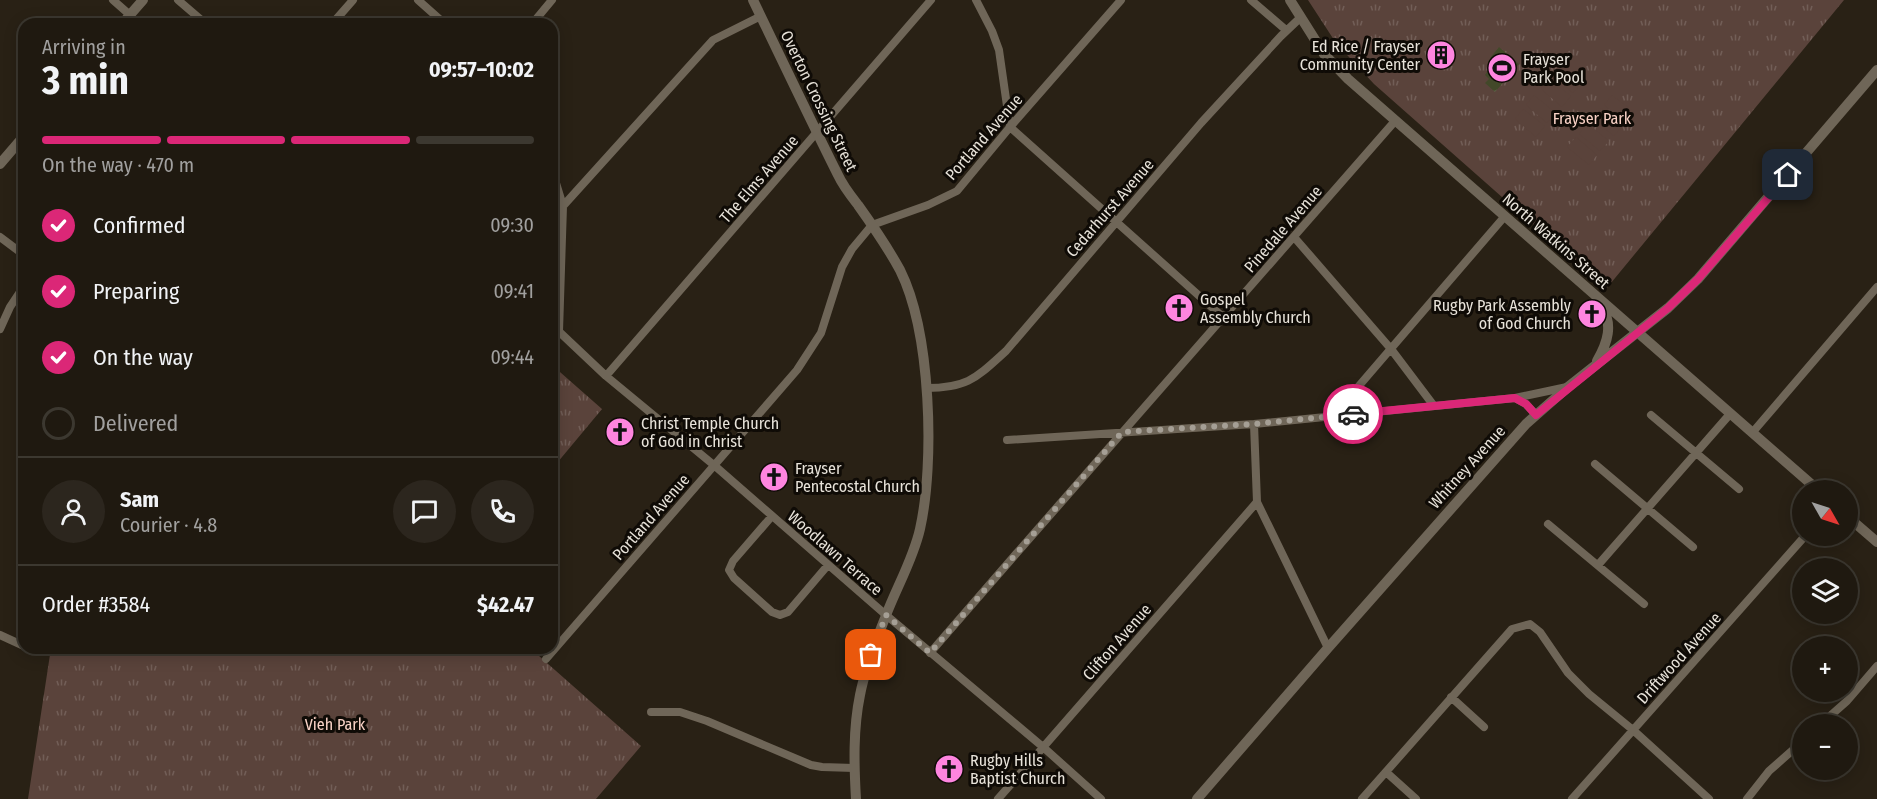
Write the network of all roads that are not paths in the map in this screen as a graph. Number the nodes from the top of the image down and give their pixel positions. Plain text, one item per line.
1 (114, 0) edge
2 (143, 0) edge
3 (178, 0) edge
4 (353, 0) edge
5 (418, 0) edge
6 (552, 0) edge
7 (753, 0) edge
8 (931, 0) edge
9 (976, 0) edge
10 (1121, 0) edge
11 (1251, 0) edge
12 (1290, 0) edge
13 (130, 15) junction
14 (761, 16) junction
15 (127, 18) edge
16 (199, 18) edge
17 (337, 18) edge
18 (438, 18) edge
19 (537, 18) dead end
20 (1300, 18) junction
21 (1286, 30) junction
22 (1877, 70) edge
23 (1395, 121) junction
24 (1010, 127) junction
25 (818, 132) junction
26 (18, 143) edge
27 (0, 164) edge
28 (558, 190) edge
29 (563, 206) junction
30 (1505, 216) junction
31 (1117, 221) junction
32 (872, 225) junction
33 (0, 237) edge
34 (1294, 237) junction
35 (18, 250) edge
36 (1877, 287) edge
37 (18, 294) edge
38 (1597, 298) junction
39 (1224, 318) junction
40 (0, 329) edge
41 (559, 331) joint
42 (1637, 333) junction
43 (1391, 349) junction
44 (1594, 367) junction
45 (606, 376) junction
46 (1568, 387) junction
47 (926, 388) junction
48 (1515, 398) junction
49 (1434, 406) junction
50 (1730, 414) junction
51 (1536, 415) junction
52 (1333, 416) junction
53 (1651, 416) dead end
54 (1254, 424) junction
55 (1122, 432) junction
56 (1752, 432) junction
57 (1007, 440) dead end
58 (1696, 453) junction
59 (1595, 464) dead end
60 (715, 466) junction
61 (1807, 480) edge
62 (1739, 489) dead end
63 (1257, 502) junction
64 (1648, 508) junction
65 (772, 516) junction
66 (1548, 524) dead end
67 (1858, 526) edge
68 (1877, 542) edge
69 (1796, 546) edge
70 (1693, 547) dead end
71 (828, 565) junction
72 (1598, 566) junction
73 (1644, 604) dead end
74 (886, 615) junction
75 (0, 634) edge
76 (18, 643) edge
77 (558, 645) edge
78 (1328, 648) junction
79 (930, 653) junction
80 (550, 654) edge
81 (546, 659) dead end
82 (1877, 666) edge
83 (1451, 697) junction
84 (651, 712) dead end
85 (1832, 714) edge
86 (1484, 727) dead end
87 (1633, 730) junction
88 (1043, 747) junction
89 (1792, 751) edge
90 (854, 768) junction
91 (1386, 772) junction
92 (856, 799) edge
93 (998, 799) edge
94 (1101, 799) edge
95 (1197, 799) edge
96 (1362, 799) edge
97 (1416, 799) edge
98 (1572, 799) edge
99 (1708, 799) edge
100 (1747, 799) edge

1 - 13 street
2 - 13 main road
3 - 16 street
4 - 17 street
5 - 18 street
6 - 19 street
7 - 14 main road, Overton Crossing Street
8 - 25 street, The Elms Avenue
9 - 24 street
10 - 24 street, Portland Avenue
11 - 21 street
12 - 20 main road, North Watkins Street
13 - 15 main road
14 - 25 main road, Overton Crossing Street
14 - 29 street
20 - 21 street, Cedarhurst Avenue
20 - 23 main road, North Watkins Street
21 - 31 street, Cedarhurst Avenue
22 - 42 main road, Whitney Avenue
23 - 30 main road, North Watkins Street
23 - 34 street, Pinedale Avenue
24 - 31 street
24 - 32 street, Portland Avenue
25 - 32 main road, Overton Crossing Street
25 - 45 street, The Elms Avenue
26 - 27 main road
28 - 29 street
29 - 41 street
30 - 38 main road, North Watkins Street
30 - 43 street
31 - 39 street
31 - 47 street, Cedarhurst Avenue
32 - 47 main road, Overton Crossing Street
32 - 60 street, Portland Avenue
33 - 35 street
34 - 39 street, Pinedale Avenue
34 - 43 street
36 - 56 street
37 - 40 street
38 - 42 main road, North Watkins Street
38 - 44 main road
39 - 55 street, Pinedale Avenue
41 - 45 street, Woodlawn Terrace
42 - 44 main road, Whitney Avenue
42 - 50 main road, North Watkins Street
43 - 49 street
43 - 52 street
44 - 46 main road, Whitney Avenue
45 - 60 street, Woodlawn Terrace
46 - 48 street
46 - 51 main road, Whitney Avenue
47 - 74 main road, Overton Crossing Street
48 - 49 street
48 - 51 street
49 - 52 street
50 - 56 main road, North Watkins Street
50 - 58 street
51 - 78 main road, Whitney Avenue
52 - 54 street
53 - 58 street
54 - 55 street
54 - 63 street
55 - 57 street
55 - 79 street, Pinedale Avenue
56 - 61 main road, North Watkins Street
58 - 62 street
58 - 64 street
59 - 64 street
60 - 65 street, Woodlawn Terrace
60 - 77 street, Portland Avenue
63 - 78 street
63 - 88 street, Clifton Avenue
64 - 70 street
64 - 72 street
65 - 71 street, Woodlawn Terrace
65 - 71 street
66 - 72 street
67 - 68 main road
69 - 87 street, Driftwood Avenue
71 - 74 street, Woodlawn Terrace
72 - 73 street
74 - 79 street, Woodlawn Terrace
74 - 90 main road, Overton Crossing Street
75 - 76 street
78 - 95 main road, Whitney Avenue
79 - 88 street, Woodlawn Terrace
80 - 81 street, Portland Avenue
82 - 85 street
83 - 86 street
83 - 87 street
83 - 91 street
84 - 90 street
87 - 98 street, Driftwood Avenue
87 - 99 street
88 - 93 street, Clifton Avenue
88 - 94 street, Woodlawn Terrace
89 - 100 street
90 - 92 main road, Overton Crossing Street
91 - 96 street
91 - 97 street

